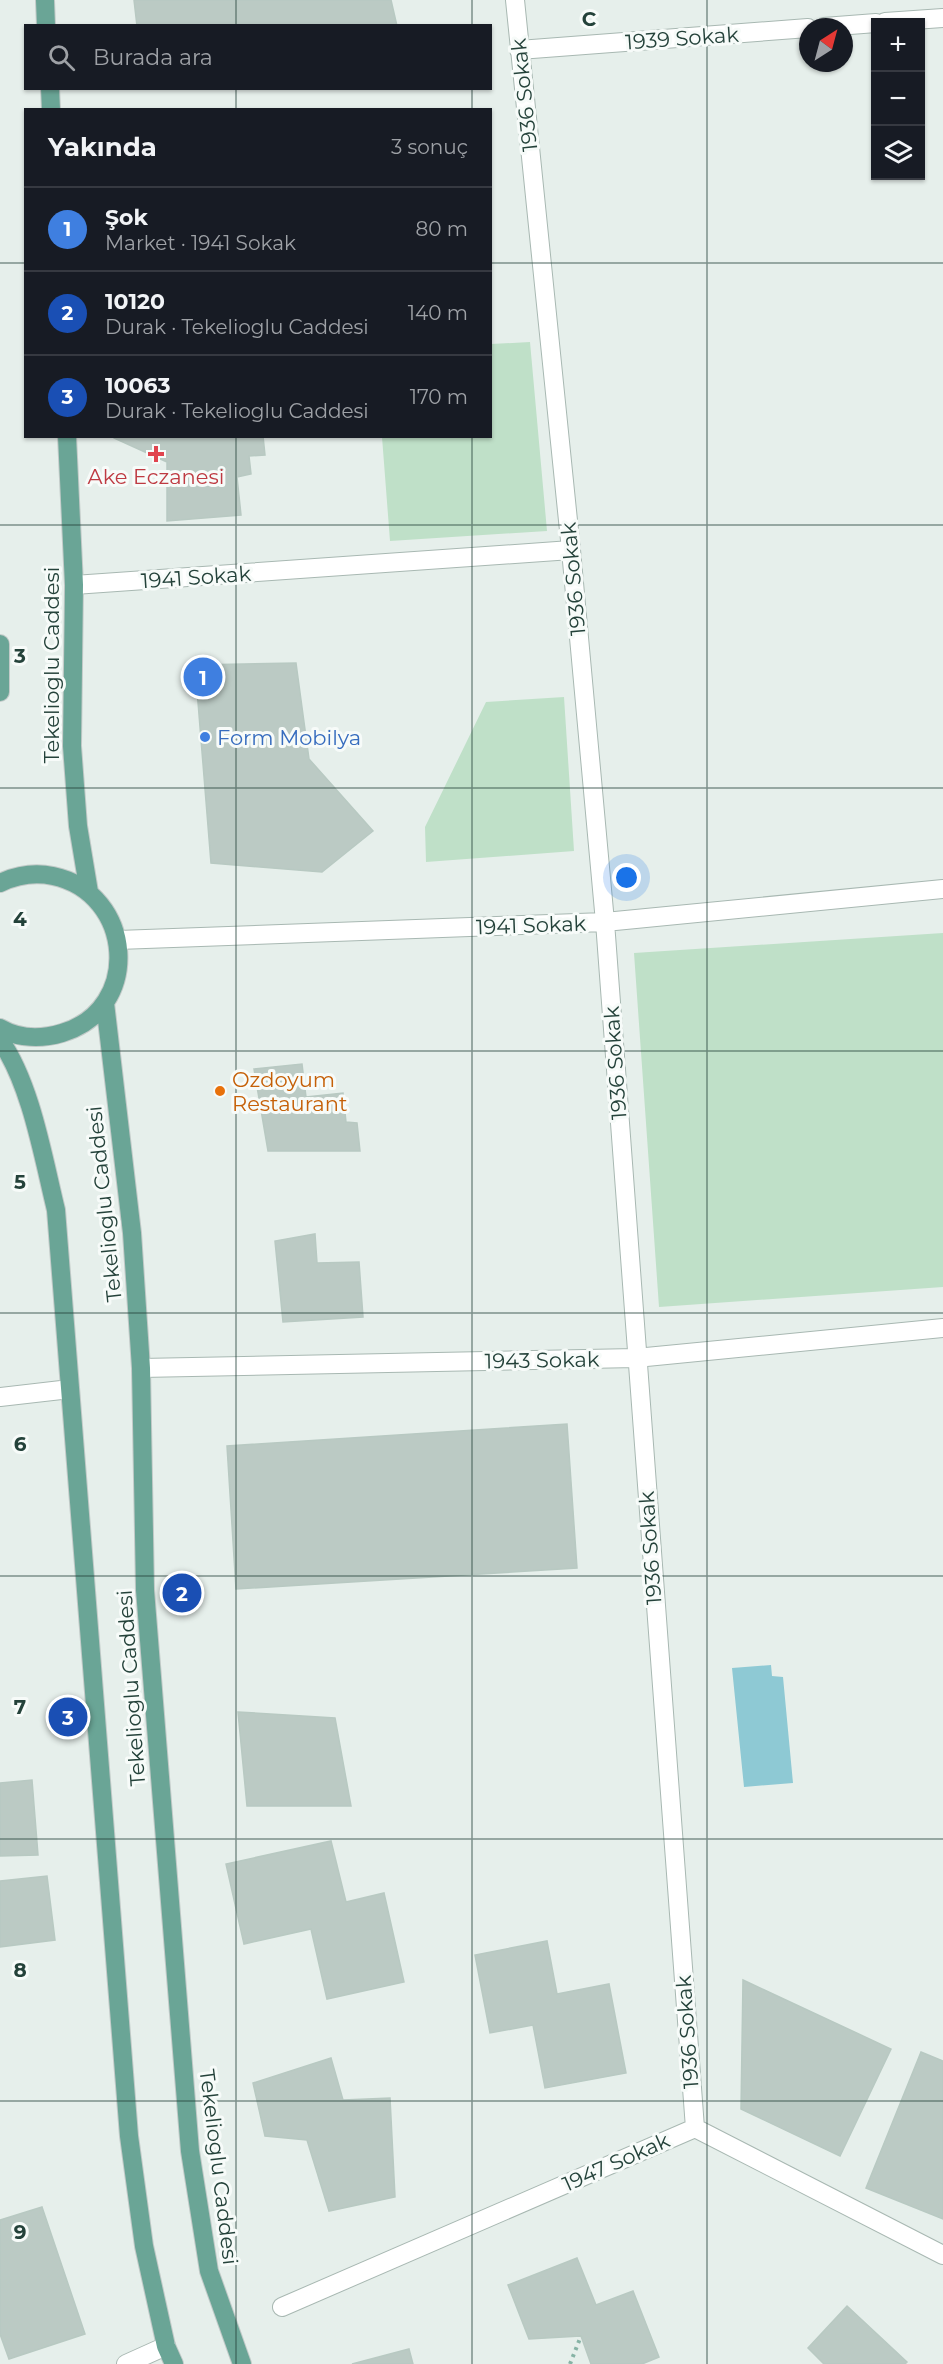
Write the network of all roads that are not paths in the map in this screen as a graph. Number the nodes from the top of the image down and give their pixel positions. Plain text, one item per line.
1 (45, 0) edge
2 (515, 0) edge
3 (943, 18) edge
4 (925, 19) edge
5 (871, 23) edge
6 (46, 24) edge
7 (853, 25) edge
8 (799, 29) edge
9 (519, 50) junction
10 (50, 90) edge
11 (51, 108) edge
12 (67, 438) edge
13 (571, 550) junction
14 (74, 585) junction
15 (0, 644) edge
16 (0, 692) edge
17 (0, 883) edge
18 (943, 889) edge
19 (89, 892) junction
20 (604, 922) junction
21 (118, 940) junction
22 (105, 1003) junction
23 (0, 1028) edge
24 (0, 1040) edge
25 (943, 1328) edge
26 (636, 1358) junction
27 (141, 1368) junction
28 (70, 1389) junction
29 (0, 1397) edge
30 (695, 2128) junction
31 (943, 2254) edge
32 (282, 2307) dead end
33 (166, 2346) junction
34 (126, 2364) edge
35 (174, 2364) edge
36 (242, 2364) edge

1 - 6 main road
2 - 9 street, 1936 Sokak
3 - 4 street
5 - 7 street
8 - 9 street, 1939 Sokak
9 - 13 street, 1936 Sokak
10 - 11 main road
12 - 14 main road, Tekelioglu Caddesi
13 - 14 street, 1941 Sokak
13 - 20 street, 1936 Sokak
14 - 19 main road, Tekelioglu Caddesi
15 - 16 main road
17 - 19 main road
18 - 20 street, 1941 Sokak
19 - 21 main road
20 - 21 street, 1941 Sokak
20 - 26 street, 1936 Sokak
21 - 22 main road
22 - 23 main road
22 - 27 main road, Tekelioglu Caddesi
24 - 28 main road, Tekelioglu Caddesi
25 - 26 street, 1943 Sokak
26 - 27 street, 1943 Sokak
26 - 30 street, 1936 Sokak
27 - 36 main road, Tekelioglu Caddesi
28 - 29 street
28 - 33 main road, Tekelioglu Caddesi
30 - 31 street, 1947 Sokak
30 - 32 street, 1947 Sokak
33 - 34 street
33 - 35 main road, Tekelioglu Caddesi

